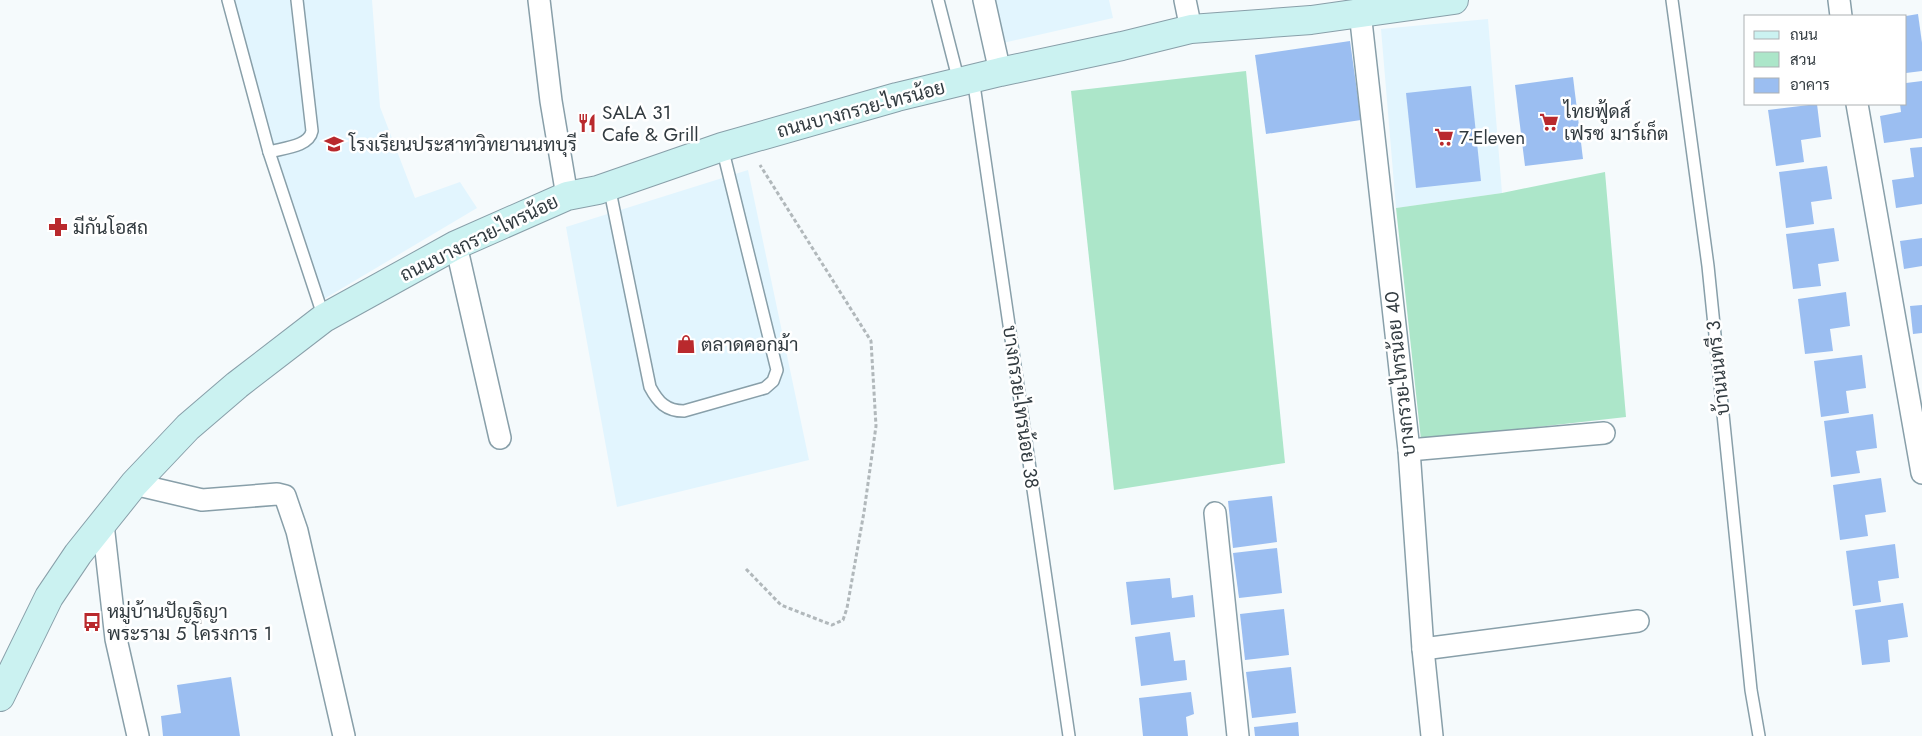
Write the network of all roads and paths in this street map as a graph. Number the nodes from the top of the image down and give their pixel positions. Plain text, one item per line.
1 (228, 0) edge
2 (297, 0) edge
3 (539, 0) edge
4 (938, 0) edge
5 (984, 0) edge
6 (1185, 0) edge
7 (1454, 0) edge
8 (1672, 0) edge
9 (1838, 0) edge
10 (1360, 12) junction
11 (1841, 15) edge
12 (1191, 29) junction
13 (1000, 72) junction
14 (966, 80) junction
15 (1857, 105) edge
16 (733, 144) junction
17 (269, 152) junction
18 (609, 186) junction
19 (567, 196) junction
20 (456, 245) junction
21 (324, 318) junction
22 (1604, 433) dead end
23 (500, 438) dead end
24 (1409, 450) junction
25 (1922, 473) edge
26 (134, 484) junction
27 (1215, 513) dead end
28 (103, 524) junction
29 (746, 568) dead end
30 (1638, 621) dead end
31 (1423, 649) junction
32 (0, 697) edge
33 (138, 736) edge
34 (344, 736) edge
35 (1069, 736) edge
36 (1238, 736) edge
37 (1432, 736) edge
38 (1759, 736) edge

1 - 17 lane
2 - 17 lane
3 - 19 street
4 - 14 lane, บางกรวย-ไทรน้อย 38
5 - 13 street
6 - 12 street
7 - 10 main road, ถนนบางกรวย-ไทรน้อย
8 - 38 lane, บ้านนนทรี 3
9 - 11 street
10 - 12 main road, ถนนบางกรวย-ไทรน้อย
10 - 24 street, บางกรวย-ไทรน้อย 40
12 - 13 main road, ถนนบางกรวย-ไทรน้อย
13 - 14 main road, ถนนบางกรวย-ไทรน้อย
14 - 16 main road, ถนนบางกรวย-ไทรน้อย
14 - 35 lane, บางกรวย-ไทรน้อย 38
15 - 25 street
16 - 18 main road, ถนนบางกรวย-ไทรน้อย
16 - 18 lane
16 - 29 path
17 - 21 lane
18 - 19 main road, ถนนบางกรวย-ไทรน้อย
19 - 20 main road, ถนนบางกรวย-ไทรน้อย
20 - 21 main road, ถนนบางกรวย-ไทรน้อย
20 - 23 street
21 - 26 main road, ถนนบางกรวย-ไทรน้อย
22 - 24 street
24 - 31 street, บางกรวย-ไทรน้อย 40
26 - 28 main road, ถนนบางกรวย-ไทรน้อย
26 - 34 street
27 - 36 street
28 - 32 main road, ถนนบางกรวย-ไทรน้อย
28 - 33 street
30 - 31 street
31 - 37 street, บางกรวย-ไทรน้อย 40

